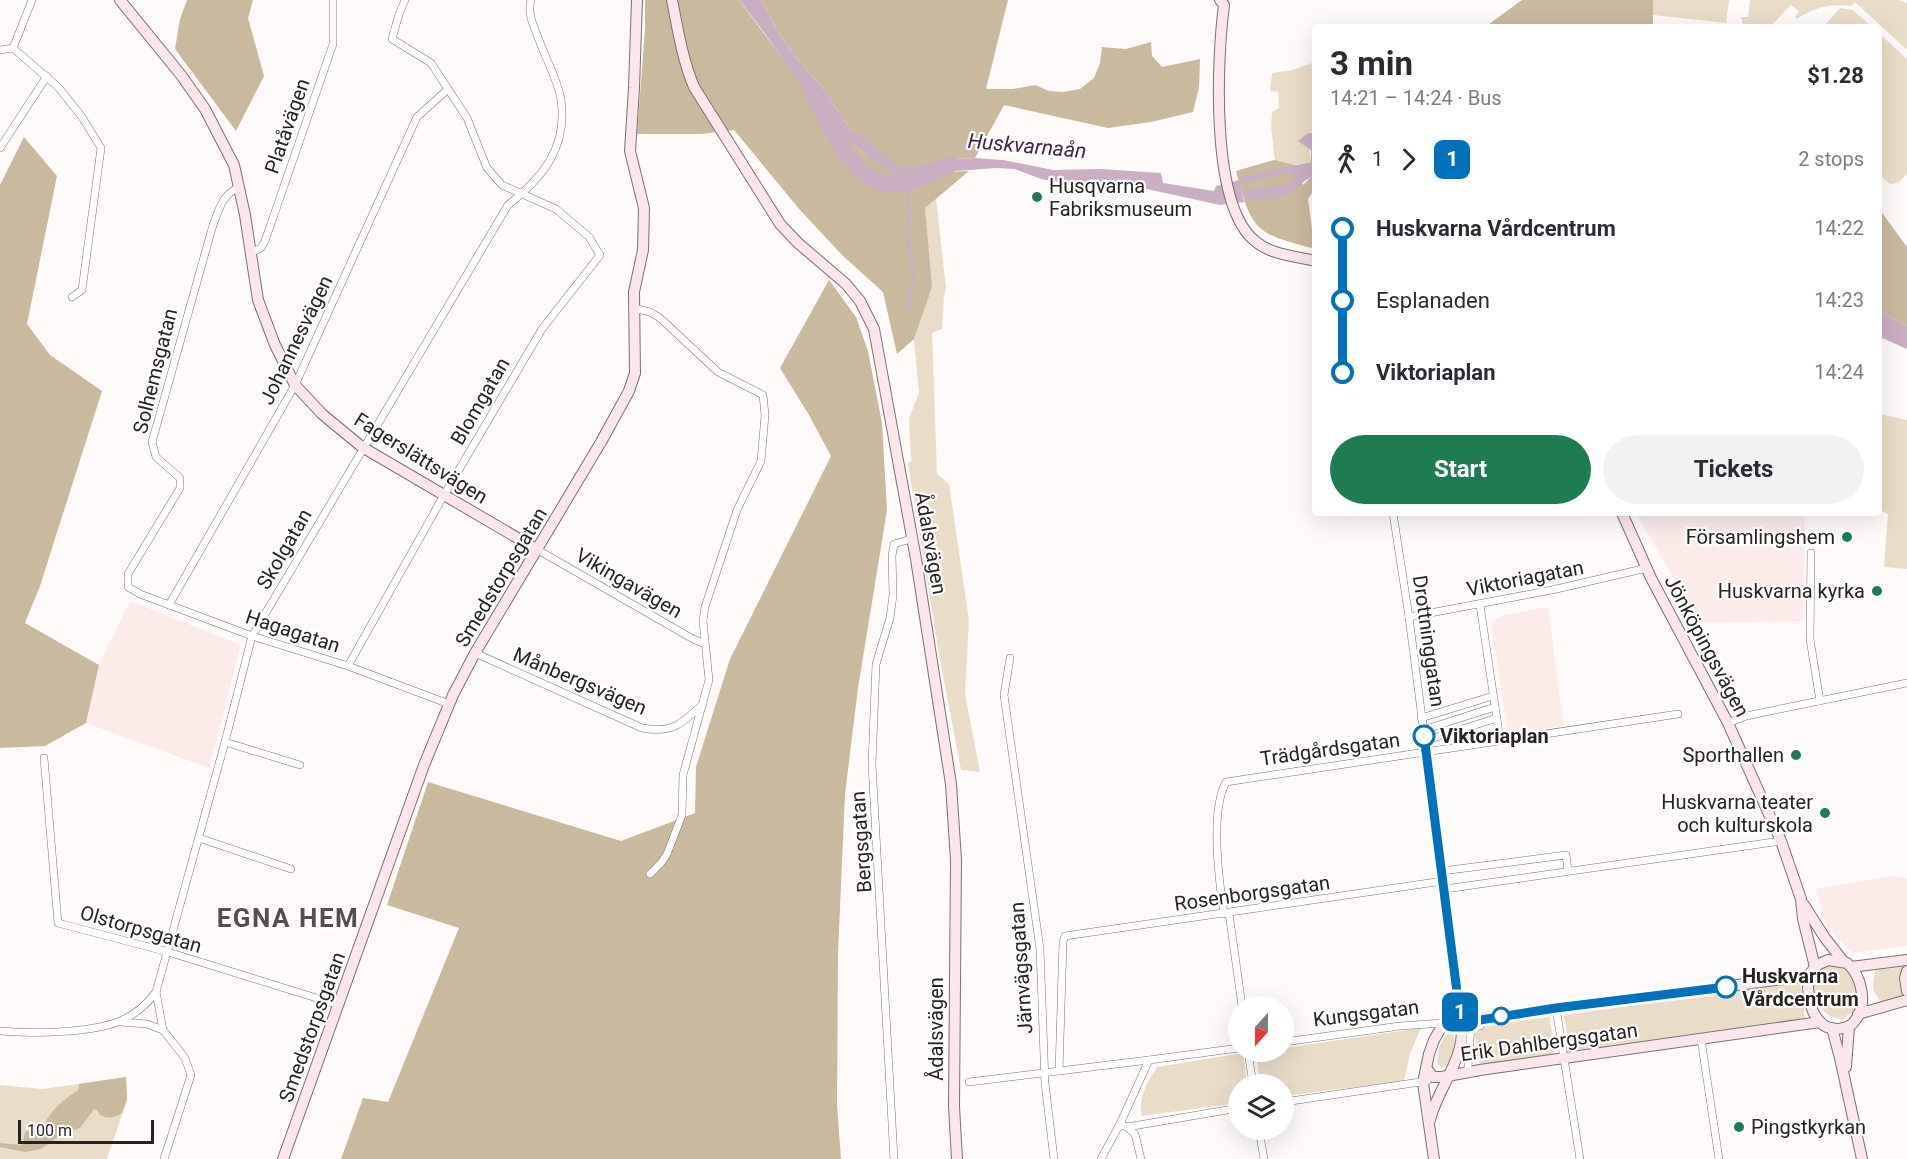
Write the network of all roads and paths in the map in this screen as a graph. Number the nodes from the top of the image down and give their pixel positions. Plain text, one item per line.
1 (32, 0) edge
2 (120, 0) edge
3 (333, 0) edge
4 (405, 0) edge
5 (531, 0) edge
6 (637, 0) edge
7 (672, 0) edge
8 (1226, 2) edge
9 (13, 48) junction
10 (0, 50) edge
11 (47, 76) junction
12 (448, 89) junction
13 (0, 148) edge
14 (240, 187) junction
15 (523, 193) junction
16 (250, 253) junction
17 (1312, 260) edge
18 (72, 297) dead end
19 (633, 308) junction
20 (295, 385) junction
21 (362, 447) junction
22 (444, 495) junction
23 (1393, 516) edge
24 (1623, 516) edge
25 (912, 539) junction
26 (538, 550) junction
27 (1811, 553) dead end
28 (1647, 568) junction
29 (128, 587) joint
30 (1480, 604) junction
31 (169, 605) junction
32 (1409, 617) junction
33 (252, 636) junction
34 (705, 644) junction
35 (475, 653) junction
36 (1010, 658) dead end
37 (348, 666) junction
38 (1907, 684) edge
39 (1494, 696) junction
40 (1821, 701) junction
41 (449, 704) junction
42 (703, 704) junction
43 (1495, 707) junction
44 (1678, 714) dead end
45 (1421, 718) junction
46 (1497, 718) junction
47 (1728, 723) junction
48 (1423, 730) junction
49 (1500, 740) junction
50 (1424, 741) junction
51 (225, 742) junction
52 (1425, 752) junction
53 (44, 758) dead end
54 (300, 765) dead end
55 (199, 838) junction
56 (1781, 841) junction
57 (1528, 860) junction
58 (291, 869) dead end
59 (1568, 871) junction
60 (1442, 872) junction
61 (650, 874) dead end
62 (1531, 876) junction
63 (1444, 885) junction
64 (1801, 899) junction
65 (1226, 914) junction
66 (168, 952) junction
67 (1907, 960) edge
68 (1847, 964) junction
69 (1907, 971) edge
70 (1812, 972) junction
71 (1907, 991) edge
72 (156, 992) junction
73 (1240, 996) edge
74 (1907, 1000) edge
75 (339, 1005) junction
76 (1460, 1007) junction
77 (1556, 1008) junction
78 (1858, 1014) junction
79 (118, 1022) junction
80 (1446, 1022) junction
81 (1820, 1022) junction
82 (1461, 1023) junction
83 (1480, 1026) dead end
84 (1849, 1026) junction
85 (1832, 1028) junction
86 (163, 1030) junction
87 (0, 1031) edge
88 (1701, 1039) junction
89 (1294, 1041) edge
90 (1228, 1049) edge
91 (1564, 1059) junction
92 (1149, 1060) junction
93 (1468, 1067) dead end
94 (1426, 1068) junction
95 (1059, 1071) junction
96 (1045, 1072) junction
97 (1448, 1076) junction
98 (1435, 1078) junction
99 (969, 1082) dead end
100 (1423, 1083) junction
101 (1845, 1086) junction
102 (1294, 1101) edge
103 (1228, 1110) edge
104 (1429, 1124) junction
105 (1124, 1125) junction
106 (1260, 1140) edge
107 (164, 1159) edge
108 (283, 1159) edge
109 (894, 1159) edge
110 (957, 1159) edge
111 (1054, 1159) edge
112 (1101, 1159) edge
113 (1141, 1159) edge
114 (1263, 1159) edge
115 (1434, 1159) edge
116 (1580, 1159) edge
117 (1719, 1159) edge
118 (1862, 1159) edge

1 - 9 street
2 - 14 street, Fagerslättsvägen
3 - 16 street, Platåvägen
4 - 12 street
5 - 15 street, Skolgatan
6 - 19 street, Smedstorpsgatan
7 - 25 street, Ådalsvägen
8 - 17 street
9 - 10 street
9 - 11 street
11 - 13 street
11 - 18 street
12 - 15 street
12 - 20 street, Johannesvägen
14 - 16 street, Fagerslättsvägen
14 - 29 street, Solhemsgatan
15 - 21 street, Skolgatan
15 - 22 street, Blomgatan
16 - 20 street, Fagerslättsvägen
19 - 26 street, Smedstorpsgatan
19 - 34 street
20 - 21 street, Fagerslättsvägen
20 - 31 street, Johannesvägen
21 - 22 street, Fagerslättsvägen
21 - 33 street, Skolgatan
22 - 26 street, Fagerslättsvägen
22 - 37 street, Blomgatan
23 - 32 street, Drottninggatan
24 - 28 street, Jönköpingsvägen
25 - 109 street, Bergsgatan
25 - 110 street, Ådalsvägen
26 - 34 street, Vikingavägen
26 - 35 street, Smedstorpsgatan
27 - 40 street
28 - 30 street, Viktoriagatan
28 - 47 street, Jönköpingsvägen
29 - 31 street, Hagagatan
30 - 32 street, Viktoriagatan
30 - 39 street
31 - 33 street, Hagagatan
32 - 45 street, Drottninggatan
33 - 37 street, Hagagatan
33 - 51 street, Skolgatan
34 - 42 street
35 - 41 street, Smedstorpsgatan
35 - 42 street, Månbergsvägen
36 - 96 street, Järnvägsgatan
37 - 41 street, Hagagatan
38 - 40 street
39 - 43 street
39 - 45 street
40 - 47 street
41 - 75 street, Smedstorpsgatan
42 - 61 street
43 - 46 street
43 - 48 street
44 - 49 street, Trädgårdsgatan
45 - 48 street, Drottninggatan
46 - 49 street
46 - 50 street
47 - 56 street, Jönköpingsvägen
48 - 50 street, Drottninggatan
49 - 52 street, Trädgårdsgatan
50 - 52 street, Drottninggatan
51 - 54 street
51 - 55 street, Skolgatan
52 - 60 street, Drottninggatan
52 - 65 street, Trädgårdsgatan
53 - 66 street, Olstorpsgatan
55 - 58 street
55 - 66 street, Skolgatan
56 - 59 street, Rosenborgsgatan
56 - 64 street, Jönköpingsvägen
57 - 59 street
57 - 60 street
57 - 62 street
59 - 62 street, Rosenborgsgatan
60 - 63 street, Drottninggatan
62 - 63 street, Rosenborgsgatan
63 - 65 street, Rosenborgsgatan
63 - 76 street, Drottninggatan
64 - 68 street
64 - 70 street, Jönköpingsvägen
65 - 73 street
65 - 95 street, Rosenborgsgatan
66 - 72 street, Skolgatan
66 - 75 street, Olstorpsgatan
67 - 68 street
68 - 70 street
68 - 78 street
69 - 71 street
70 - 77 street, Kungsgatan
70 - 81 street
72 - 79 street
72 - 86 street, Skolgatan
74 - 78 street
75 - 108 street, Smedstorpsgatan
76 - 80 street
76 - 82 street, Drottninggatan
77 - 82 street, Kungsgatan
77 - 91 street
78 - 84 street
79 - 86 street
79 - 87 street
80 - 82 street, Kungsgatan
80 - 89 street, Kungsgatan
80 - 94 street, Drottninggatan
81 - 85 street
81 - 88 street, Erik Dahlbergsgatan
82 - 97 street, Drottninggatan
83 - 93 street
84 - 85 street
84 - 101 street
85 - 101 street
86 - 107 street, Skolgatan
88 - 91 street, Erik Dahlbergsgatan
88 - 117 street
90 - 92 street
91 - 97 street, Erik Dahlbergsgatan
91 - 116 street
92 - 95 street
92 - 105 street
94 - 98 street
94 - 100 street, Drottninggatan
95 - 96 street
96 - 99 street
96 - 111 street, Järnvägsgatan
97 - 98 street, Erik Dahlbergsgatan
97 - 104 street, Drottninggatan
98 - 100 street, Erik Dahlbergsgatan
100 - 102 street, Erik Dahlbergsgatan
100 - 104 street, Drottninggatan
101 - 118 street
103 - 105 street
104 - 115 street, Drottninggatan
105 - 112 street
105 - 113 street
106 - 114 street

